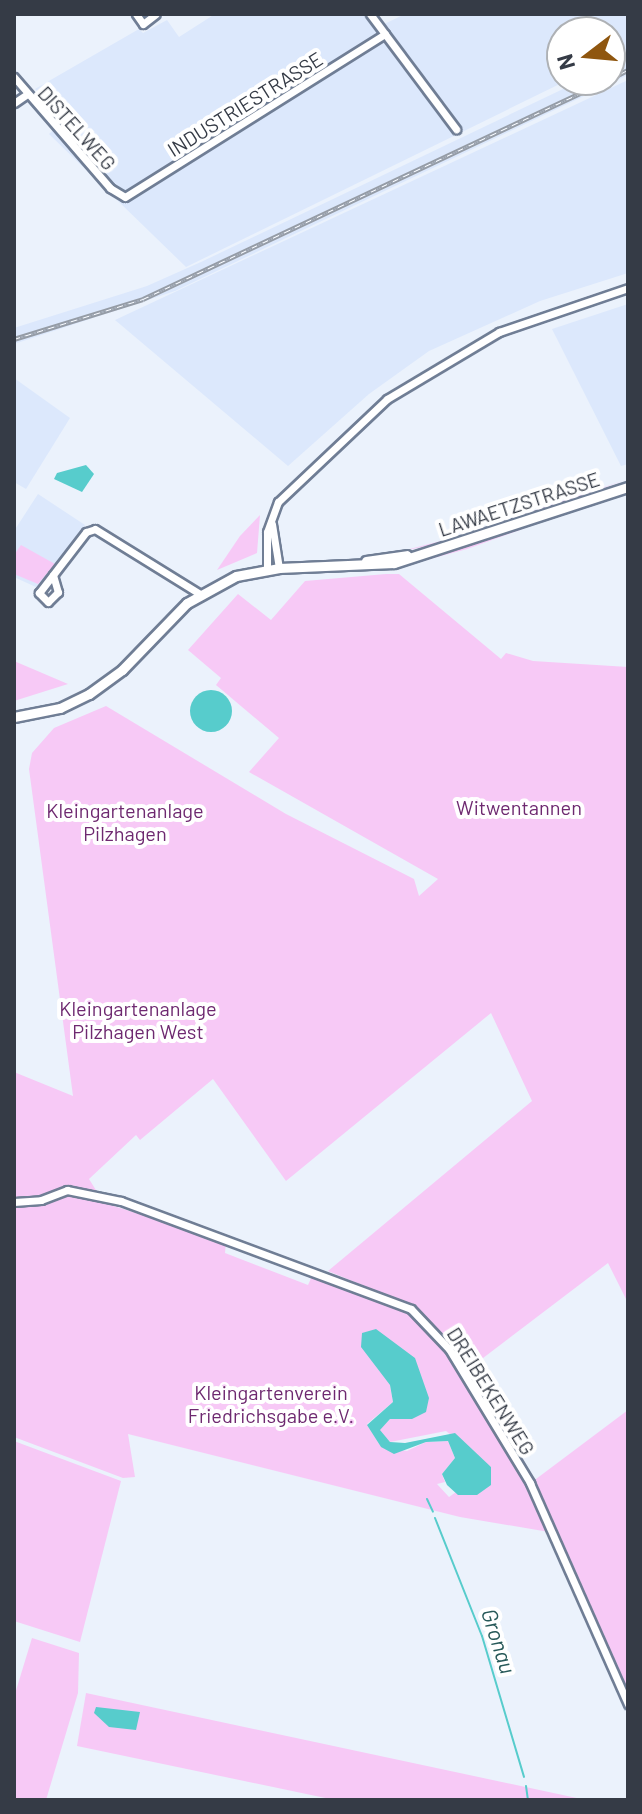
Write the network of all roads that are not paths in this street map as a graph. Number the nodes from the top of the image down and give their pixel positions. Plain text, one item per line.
1 (136, 14) edge
2 (156, 14) edge
3 (370, 14) edge
4 (385, 34) junction
5 (14, 77) edge
6 (26, 95) junction
7 (14, 103) edge
8 (456, 129) dead end
9 (121, 196) joint
10 (628, 288) edge
11 (628, 487) edge
12 (271, 518) junction
13 (279, 568) junction
14 (267, 569) junction
15 (53, 575) dead end
16 (200, 594) junction
17 (14, 717) edge
18 (14, 1202) edge
19 (628, 1704) edge

1 - 2 street
3 - 4 street
4 - 8 street
4 - 9 street, INDUSTRIESTRASSE
5 - 6 street, DISTELWEG
6 - 7 street
6 - 9 street, DISTELWEG
10 - 12 street
11 - 13 street, LAWAETZSTRASSE
12 - 13 street
12 - 14 street
13 - 14 street, LAWAETZSTRASSE
14 - 16 street, LAWAETZSTRASSE
15 - 16 street
16 - 17 street, LAWAETZSTRASSE
18 - 19 street, DREIBEKENWEG

